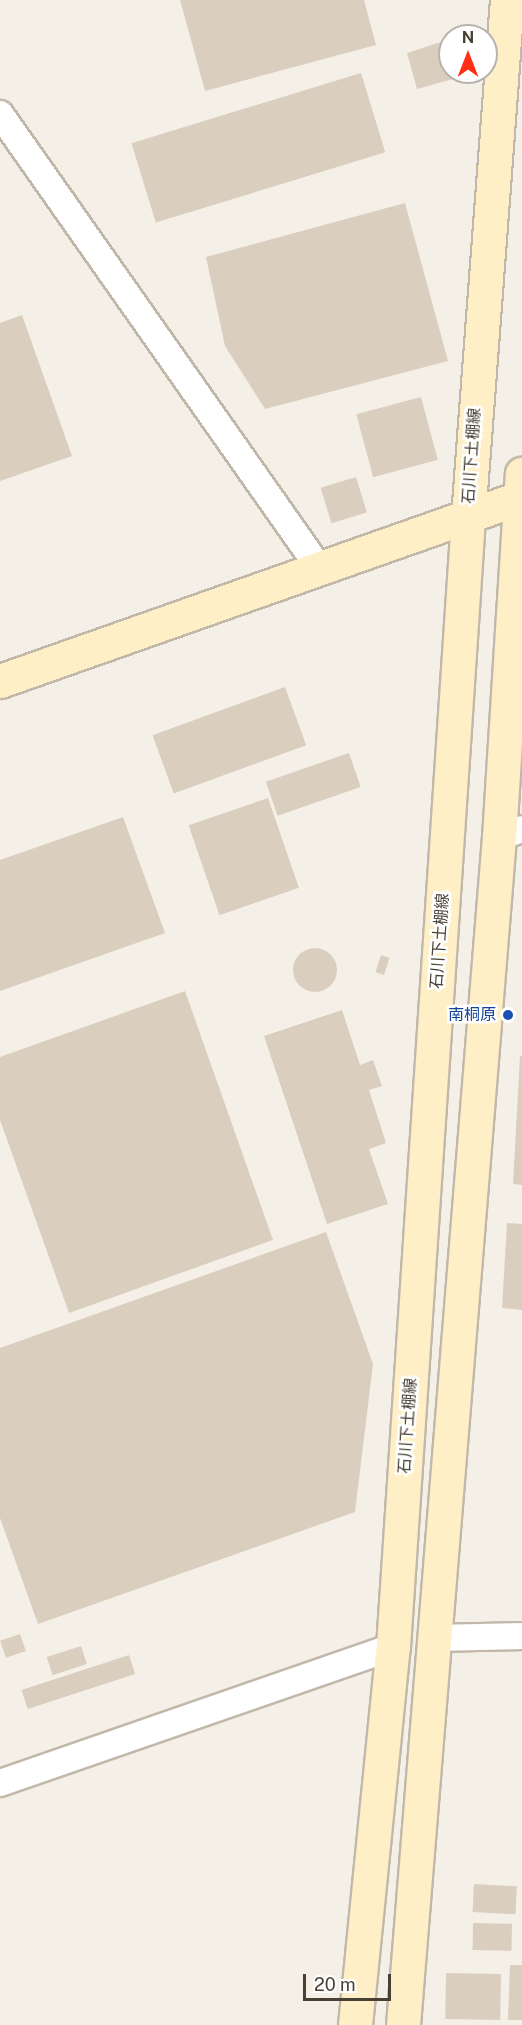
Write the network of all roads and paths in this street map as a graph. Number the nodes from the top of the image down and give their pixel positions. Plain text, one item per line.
1 (507, 0) edge
2 (0, 114) edge
3 (521, 490) edge
4 (468, 517) junction
5 (320, 569) junction
6 (0, 681) edge
7 (514, 840) edge
8 (522, 1636) edge
9 (437, 1638) junction
10 (393, 1647) junction
11 (2, 1777) edge
12 (355, 2025) edge
13 (403, 2025) edge

1 - 4 street, 石川下土棚線
2 - 5 street
3 - 4 street
3 - 7 street
4 - 5 street
4 - 10 street, 石川下土棚線
5 - 6 street
7 - 9 street
8 - 9 street
9 - 13 street
10 - 11 street
10 - 12 street, 石川下土棚線

